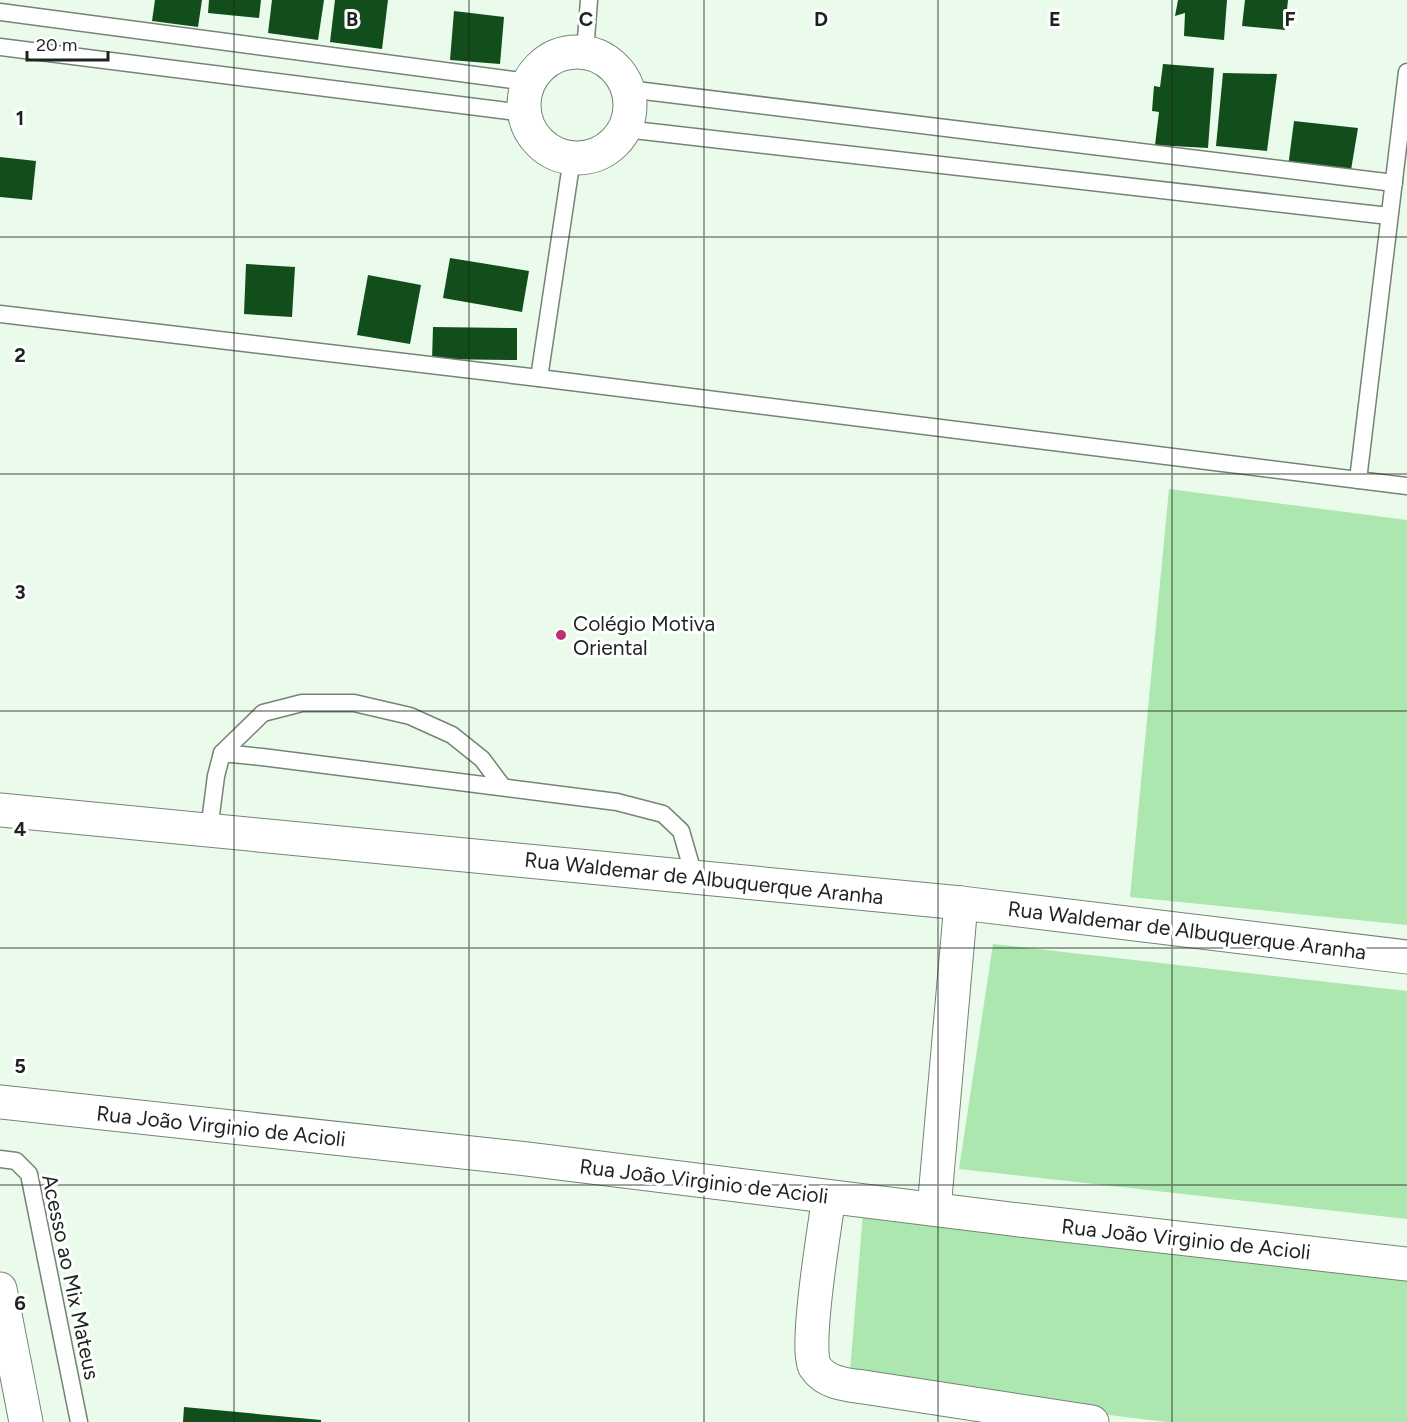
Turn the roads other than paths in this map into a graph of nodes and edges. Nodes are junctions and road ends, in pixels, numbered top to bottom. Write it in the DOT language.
graph roads {
  1 [pos="589,0"];
  2 [pos="0,12"];
  3 [pos="0,46"];
  4 [pos="585,52"];
  5 [pos="1407,72"];
  6 [pos="628,89"];
  7 [pos="526,98"];
  8 [pos="625,129"];
  9 [pos="572,158"];
  10 [pos="1394,183"];
  11 [pos="1389,216"];
  12 [pos="0,314"];
  13 [pos="539,378"];
  14 [pos="1358,480"];
  15 [pos="1407,486"];
  16 [pos="222,753"];
  17 [pos="503,788"];
  18 [pos="0,810"];
  19 [pos="209,830"];
  20 [pos="692,877"];
  21 [pos="961,903"];
  22 [pos="1407,957"];
  23 [pos="0,1102"];
  24 [pos="0,1159"];
  25 [pos="829,1197"];
  26 [pos="934,1209"];
  27 [pos="1407,1264"];
  28 [pos="0,1289"];
  29 [pos="26,1422"];
  30 [pos="80,1422"];
  31 [pos="1092,1422"];
  1 -- 4 [label="lane"];
  2 -- 7 [label="lane"];
  3 -- 7 [label="lane"];
  4 -- 6 [label="street"];
  4 -- 7 [label="street"];
  5 -- 10 [label="lane"];
  6 -- 8 [label="street"];
  6 -- 10 [label="lane"];
  7 -- 9 [label="street"];
  8 -- 9 [label="street"];
  8 -- 11 [label="lane"];
  9 -- 13 [label="lane"];
  10 -- 11 [label="lane"];
  11 -- 14 [label="lane"];
  12 -- 13 [label="lane"];
  13 -- 14 [label="lane"];
  14 -- 15 [label="lane"];
  16 -- 17 [label="lane"];
  16 -- 17 [label="lane"];
  16 -- 19 [label="lane"];
  17 -- 20 [label="lane"];
  18 -- 19 [label="street, Rua Waldemar de Albuquerque Aranha"];
  19 -- 20 [label="street, Rua Waldemar de Albuquerque Aranha"];
  20 -- 21 [label="street, Rua Waldemar de Albuquerque Aranha"];
  21 -- 22 [label="street, Rua Waldemar de Albuquerque Aranha"];
  21 -- 26 [label="street"];
  23 -- 25 [label="street, Rua João Virginio de Acioli"];
  24 -- 30 [label="lane, Acesso ao Mix Mateus"];
  25 -- 26 [label="street, Rua João Virginio de Acioli"];
  25 -- 31 [label="street"];
  26 -- 27 [label="street, Rua João Virginio de Acioli"];
  28 -- 29 [label="street"];
}
